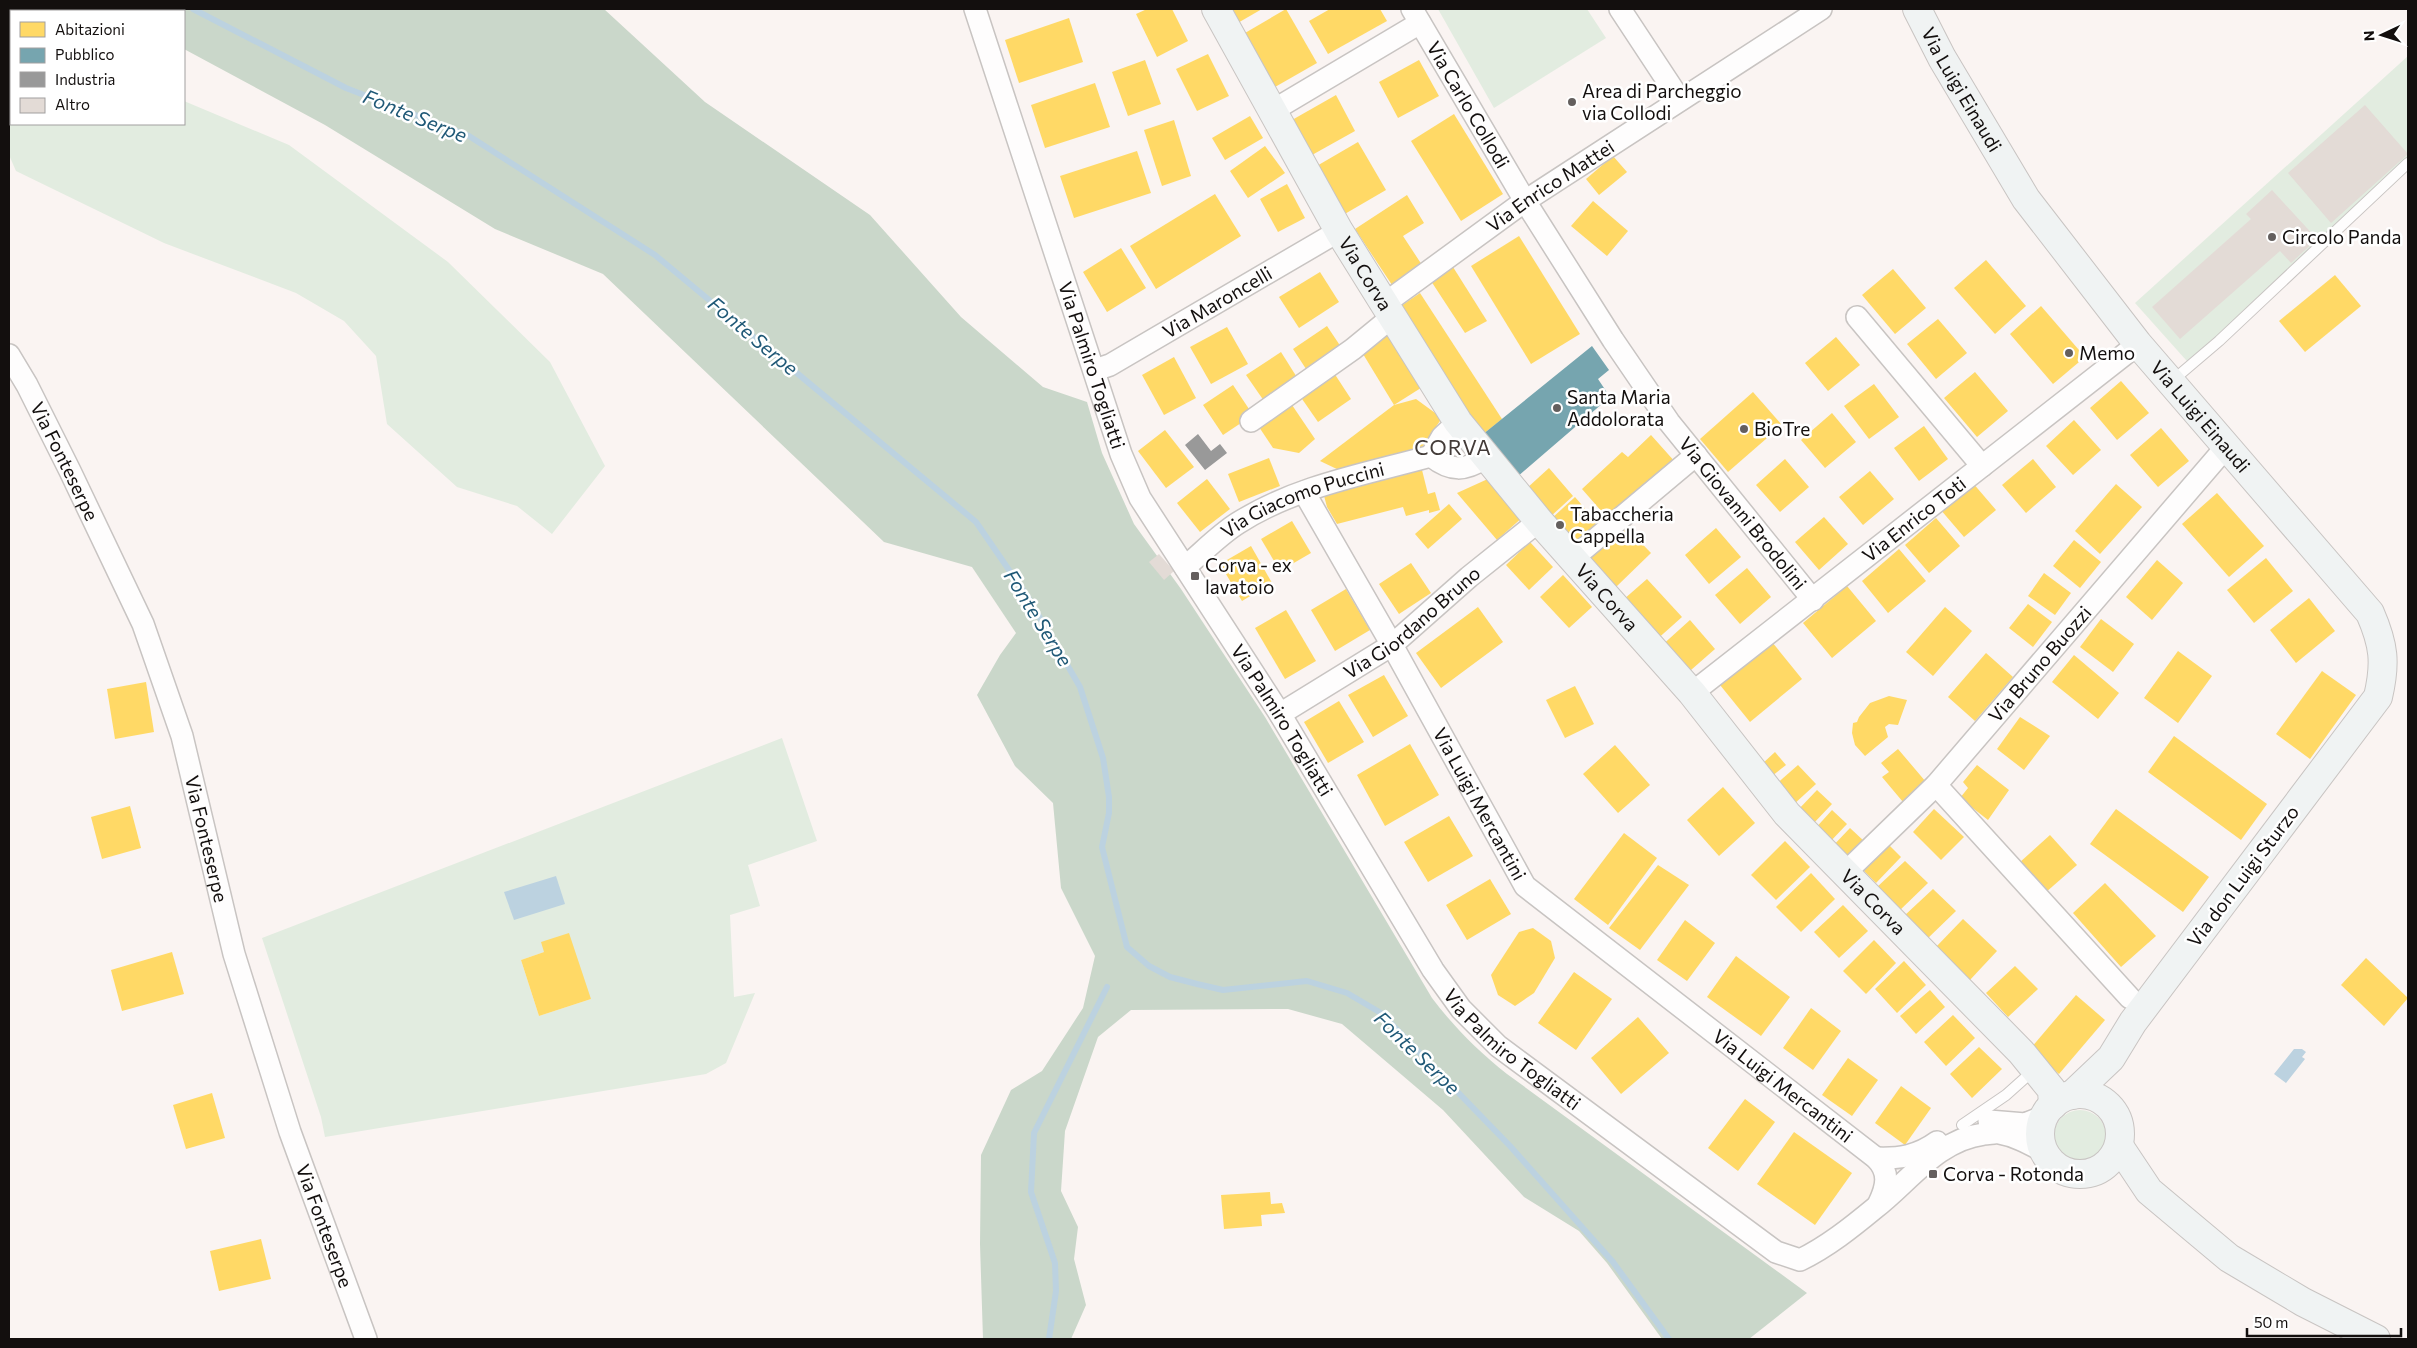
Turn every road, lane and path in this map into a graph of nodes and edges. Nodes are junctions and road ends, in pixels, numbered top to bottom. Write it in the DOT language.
graph roads {
  1 [pos="975,9"];
  2 [pos="1216,9"];
  3 [pos="1620,9"];
  4 [pos="1820,9"];
  5 [pos="1917,9"];
  6 [pos="1416,16"];
  7 [pos="1680,100"];
  8 [pos="1272,111"];
  9 [pos="2408,163"];
  10 [pos="1525,201"];
  11 [pos="1339,231"];
  12 [pos="1388,310"];
  13 [pos="1857,317"];
  14 [pos="2138,344"];
  15 [pos="9,355"];
  16 [pos="1095,370"];
  17 [pos="2171,382"];
  18 [pos="1251,421"];
  19 [pos="1458,422"];
  20 [pos="2226,447"];
  21 [pos="1696,455"];
  22 [pos="1431,456"];
  23 [pos="1485,458"];
  24 [pos="1982,466"];
  25 [pos="1304,492"];
  26 [pos="1539,522"];
  27 [pos="1572,559"];
  28 [pos="1185,567"];
  29 [pos="1813,600"];
  30 [pos="1392,644"];
  31 [pos="1692,694"];
  32 [pos="2378,697"];
  33 [pos="1280,714"];
  34 [pos="1936,785"];
  35 [pos="1845,873"];
  36 [pos="2130,998"];
  37 [pos="2111,1058"];
  38 [pos="2035,1069"];
  39 [pos="2105,1103"];
  40 [pos="2057,1105"];
  41 [pos="1962,1125"];
  42 [pos="2118,1146"];
  43 [pos="2045,1152"];
  44 [pos="1876,1158"];
  45 [pos="2099,1170"];
  46 [pos="2149,1191"];
  47 [pos="1877,1208"];
  48 [pos="366,1339"];
  49 [pos="2376,1339"];
  1 -- 16 [label="street, Via Palmiro Togliatti"];
  2 -- 8 [label="street, Via Corva"];
  3 -- 7 [label="street"];
  4 -- 7 [label="street, Via Enrico Mattei"];
  5 -- 14 [label="street, Via Luigi Einaudi"];
  6 -- 8 [label="street"];
  6 -- 10 [label="street, Via Carlo Collodi"];
  7 -- 10 [label="street, Via Enrico Mattei"];
  8 -- 11 [label="street, Via Corva"];
  9 -- 17 [label="lane"];
  10 -- 12 [label="street, Via Enrico Mattei"];
  10 -- 21 [label="street, Via Giovanni Brodolini"];
  11 -- 12 [label="street, Via Corva"];
  11 -- 16 [label="street, Via Maroncelli"];
  12 -- 18 [label="street, Via Enrico Mattei"];
  12 -- 19 [label="street, Via Corva"];
  13 -- 24 [label="street"];
  14 -- 17 [label="street, Via Luigi Einaudi"];
  14 -- 24 [label="street, Via Enrico Toti"];
  15 -- 48 [label="street, Via Fonteserpe"];
  16 -- 28 [label="street, Via Palmiro Togliatti"];
  17 -- 20 [label="street, Via Luigi Einaudi"];
  19 -- 22 [label="street"];
  19 -- 23 [label="street, Via Corva"];
  20 -- 32 [label="street, Via Luigi Einaudi"];
  20 -- 34 [label="street, Via Bruno Buozzi"];
  21 -- 27 [label="street"];
  21 -- 29 [label="street, Via Giovanni Brodolini"];
  22 -- 23 [label="street"];
  22 -- 25 [label="street, Via Giacomo Puccini"];
  23 -- 26 [label="street, Via Corva"];
  24 -- 29 [label="street, Via Enrico Toti"];
  25 -- 28 [label="street, Via Giacomo Puccini"];
  25 -- 30 [label="street, Via Luigi Mercantini"];
  26 -- 27 [label="street, Via Corva"];
  26 -- 30 [label="street, Via Giordano Bruno"];
  27 -- 31 [label="street, Via Corva"];
  28 -- 33 [label="street, Via Palmiro Togliatti"];
  29 -- 31 [label="street, Via Enrico Toti"];
  30 -- 33 [label="street, Via Giordano Bruno"];
  30 -- 44 [label="street, Via Luigi Mercantini"];
  31 -- 35 [label="street, Via Corva"];
  32 -- 37 [label="street, Via don Luigi Sturzo"];
  33 -- 47 [label="street, Via Palmiro Togliatti"];
  34 -- 35 [label="street, Via Bruno Buozzi"];
  34 -- 36 [label="street"];
  35 -- 38 [label="street, Via Corva"];
  37 -- 39 [label="street, Via don Luigi Sturzo"];
  37 -- 40 [label="street, Via don Luigi Sturzo"];
  38 -- 40 [label="street, Via Corva"];
  38 -- 41 [label="lane"];
  39 -- 40 [label="street"];
  39 -- 42 [label="street"];
  40 -- 41 [label="street"];
  40 -- 43 [label="street"];
  41 -- 44 [label="street"];
  42 -- 45 [label="street"];
  42 -- 46 [label="street"];
  43 -- 45 [label="street"];
  43 -- 47 [label="street"];
  44 -- 47 [label="street"];
  45 -- 46 [label="street"];
  46 -- 49 [label="street"];
}
